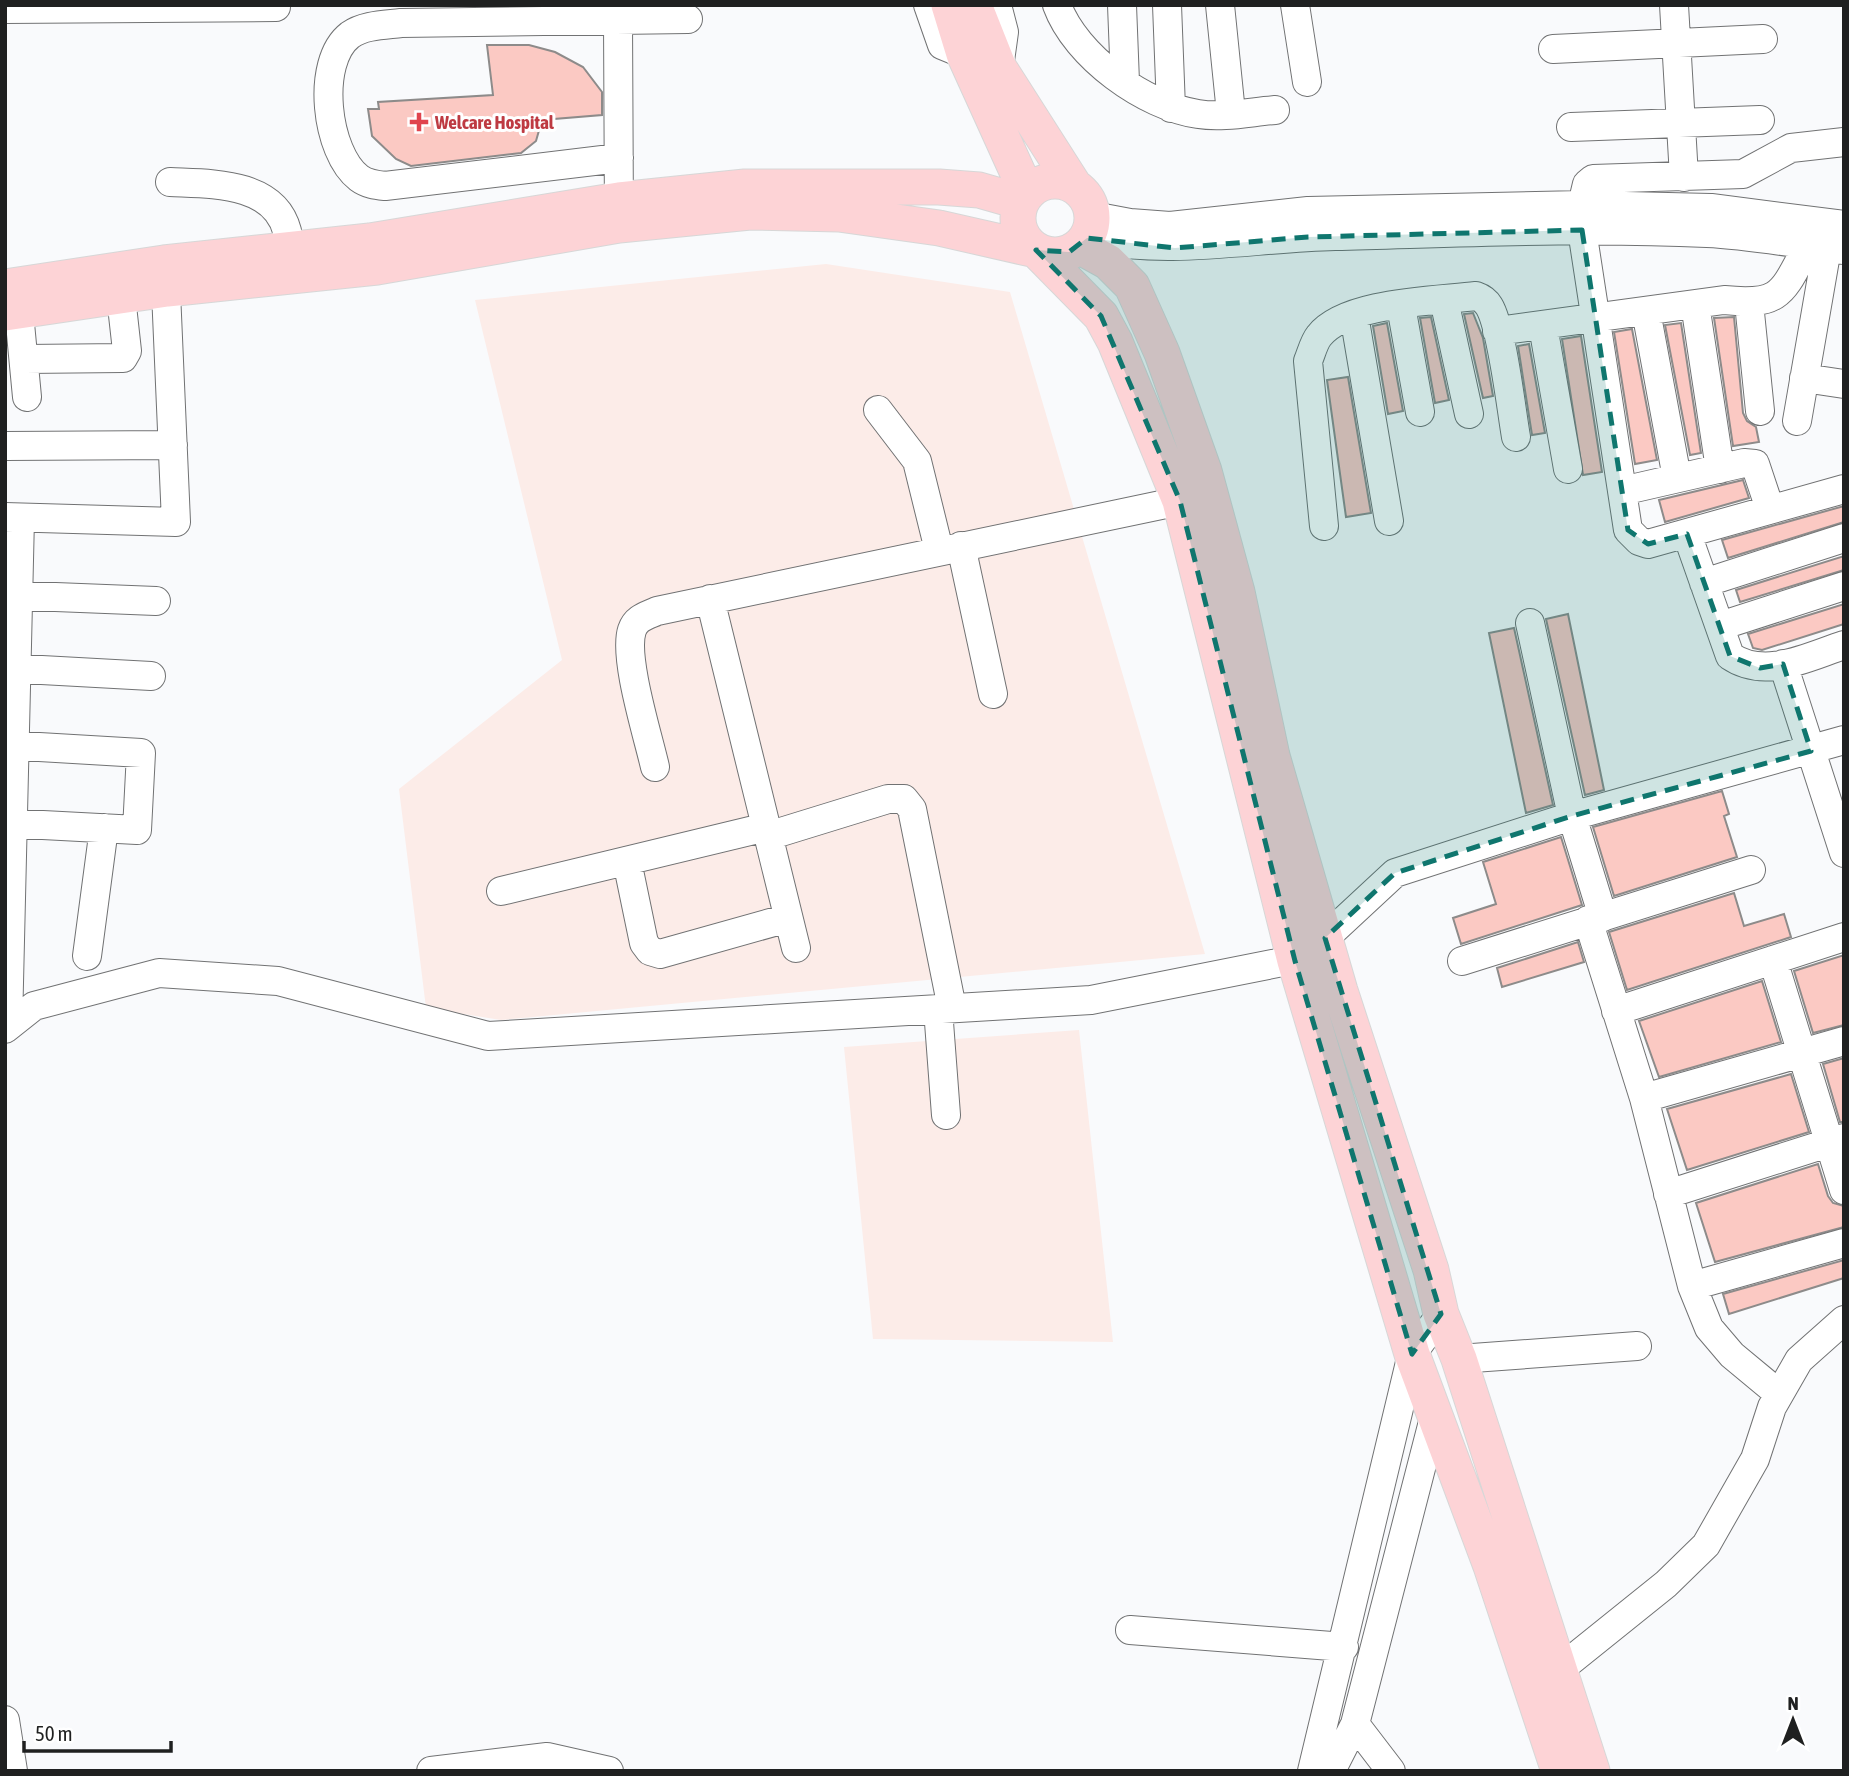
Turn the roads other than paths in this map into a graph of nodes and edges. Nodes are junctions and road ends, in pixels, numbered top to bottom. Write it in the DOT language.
graph roads {
  1 [pos="1057,5"];
  2 [pos="1122,5"];
  3 [pos="1167,5"];
  4 [pos="1220,5"];
  5 [pos="1295,5"];
  6 [pos="1674,5"];
  7 [pos="276,7"];
  8 [pos="962,8"];
  9 [pos="5,9"];
  10 [pos="688,19"];
  11 [pos="618,21"];
  12 [pos="1763,39"];
  13 [pos="1676,43"];
  14 [pos="1553,49"];
  15 [pos="1125,82"];
  16 [pos="1307,82"];
  17 [pos="1171,108"];
  18 [pos="1275,110"];
  19 [pos="1231,113"];
  20 [pos="1759,120"];
  21 [pos="1680,123"];
  22 [pos="1571,127"];
  23 [pos="1844,142"];
  24 [pos="618,158"];
  25 [pos="1684,177"];
  26 [pos="170,182"];
  27 [pos="1073,184"];
  28 [pos="1024,197"];
  29 [pos="619,213"];
  30 [pos="1582,218"];
  31 [pos="1844,225"];
  32 [pos="1086,233"];
  33 [pos="1826,248"];
  34 [pos="1035,250"];
  35 [pos="290,263"];
  36 [pos="166,276"];
  37 [pos="121,297"];
  38 [pos="12,300"];
  39 [pos="1444,300"];
  40 [pos="1749,303"];
  41 [pos="1695,304"];
  42 [pos="1401,306"];
  43 [pos="1646,312"];
  44 [pos="1354,315"];
  45 [pos="1596,319"];
  46 [pos="1543,326"];
  47 [pos="1497,331"];
  48 [pos="25,359"];
  49 [pos="1804,378"];
  50 [pos="1844,384"];
  51 [pos="27,397"];
  52 [pos="878,410"];
  53 [pos="1759,411"];
  54 [pos="1420,412"];
  55 [pos="1469,414"];
  56 [pos="1797,421"];
  57 [pos="1516,437"];
  58 [pos="173,445"];
  59 [pos="5,446"];
  60 [pos="1568,469"];
  61 [pos="1720,469"];
  62 [pos="1677,478"];
  63 [pos="1844,489"];
  64 [pos="1622,491"];
  65 [pos="1180,501"];
  66 [pos="1770,509"];
  67 [pos="13,517"];
  68 [pos="1389,521"];
  69 [pos="1324,526"];
  70 [pos="1686,534"];
  71 [pos="1844,538"];
  72 [pos="950,548"];
  73 [pos="1704,583"];
  74 [pos="1844,586"];
  75 [pos="12,596"];
  76 [pos="710,599"];
  77 [pos="156,601"];
  78 [pos="1530,623"];
  79 [pos="1720,626"];
  80 [pos="1844,645"];
  81 [pos="1783,664"];
  82 [pos="11,668"];
  83 [pos="151,676"];
  84 [pos="993,694"];
  85 [pos="1844,740"];
  86 [pos="10,745"];
  87 [pos="1811,751"];
  88 [pos="655,767"];
  89 [pos="1572,816"];
  90 [pos="9,823"];
  91 [pos="104,828"];
  92 [pos="767,832"];
  93 [pos="1841,838"];
  94 [pos="627,861"];
  95 [pos="1751,870"];
  96 [pos="501,891"];
  97 [pos="8,906"];
  98 [pos="788,918"];
  99 [pos="1595,918"];
  100 [pos="1844,937"];
  101 [pos="1327,945"];
  102 [pos="796,948"];
  103 [pos="87,956"];
  104 [pos="1773,960"];
  105 [pos="1295,961"];
  106 [pos="1462,961"];
  107 [pos="7,984"];
  108 [pos="945,1008"];
  109 [pos="1616,1011"];
  110 [pos="7,1027"];
  111 [pos="1844,1041"];
  112 [pos="1802,1052"];
  113 [pos="1644,1098"];
  114 [pos="946,1115"];
  115 [pos="1837,1141"];
  116 [pos="1844,1190"];
  117 [pos="1668,1194"];
  118 [pos="1844,1243"];
  119 [pos="1692,1286"];
  120 [pos="1441,1314"];
  121 [pos="1844,1320"];
  122 [pos="1637,1346"];
  123 [pos="1412,1354"];
  124 [pos="1459,1359"];
  125 [pos="1779,1394"];
  126 [pos="1435,1414"];
  127 [pos="1130,1630"];
  128 [pos="1344,1647"];
  129 [pos="1559,1670"];
  130 [pos="5,1720"];
  131 [pos="1355,1724"];
  132 [pos="13,1771"];
  133 [pos="431,1771"];
  134 [pos="609,1771"];
  135 [pos="1312,1771"];
  136 [pos="1331,1771"];
  137 [pos="1391,1771"];
  138 [pos="1559,1771"];
  139 [pos="1592,1771"];
  1 -- 15 [label="street"];
  2 -- 15 [label="street"];
  3 -- 17 [label="street"];
  4 -- 19 [label="street"];
  5 -- 16 [label="street"];
  6 -- 13 [label="street"];
  7 -- 9 [label="street"];
  8 -- 27 [label="main road"];
  8 -- 28 [label="main road"];
  10 -- 11 [label="street"];
  11 -- 24 [label="street"];
  11 -- 24 [label="street"];
  12 -- 13 [label="street"];
  13 -- 14 [label="street"];
  13 -- 21 [label="street"];
  15 -- 17 [label="street"];
  17 -- 19 [label="street"];
  18 -- 19 [label="street"];
  20 -- 21 [label="street"];
  21 -- 22 [label="street"];
  21 -- 25 [label="street"];
  23 -- 25 [label="street"];
  24 -- 29 [label="street"];
  25 -- 30 [label="street"];
  26 -- 35 [label="street"];
  27 -- 28 [label="main road"];
  27 -- 32 [label="main road"];
  28 -- 29 [label="main road"];
  28 -- 34 [label="main road"];
  29 -- 34 [label="main road"];
  29 -- 35 [label="main road"];
  30 -- 31 [label="street"];
  30 -- 32 [label="street"];
  30 -- 33 [label="street"];
  30 -- 45 [label="street"];
  32 -- 34 [label="main road"];
  32 -- 101 [label="main road"];
  33 -- 40 [label="street"];
  33 -- 49 [label="street"];
  34 -- 65 [label="main road"];
  35 -- 36 [label="main road"];
  36 -- 37 [label="main road"];
  36 -- 38 [label="main road"];
  36 -- 58 [label="street"];
  37 -- 38 [label="main road"];
  37 -- 48 [label="street"];
  38 -- 48 [label="street"];
  39 -- 42 [label="street"];
  39 -- 47 [label="street"];
  39 -- 55 [label="street"];
  40 -- 41 [label="street"];
  40 -- 53 [label="street"];
  41 -- 43 [label="street"];
  41 -- 61 [label="street"];
  42 -- 44 [label="street"];
  42 -- 54 [label="street"];
  43 -- 45 [label="street"];
  43 -- 62 [label="street"];
  44 -- 68 [label="street"];
  44 -- 69 [label="street"];
  45 -- 46 [label="street"];
  45 -- 64 [label="street"];
  46 -- 47 [label="street"];
  46 -- 60 [label="street"];
  47 -- 57 [label="street"];
  48 -- 51 [label="street"];
  49 -- 50 [label="street"];
  49 -- 56 [label="street"];
  52 -- 72 [label="street"];
  58 -- 59 [label="street"];
  58 -- 67 [label="street"];
  61 -- 62 [label="street"];
  61 -- 66 [label="street"];
  62 -- 64 [label="street"];
  63 -- 66 [label="street"];
  64 -- 70 [label="street"];
  65 -- 72 [label="street"];
  65 -- 105 [label="main road"];
  66 -- 70 [label="street"];
  67 -- 75 [label="street"];
  70 -- 73 [label="street"];
  71 -- 73 [label="street"];
  72 -- 76 [label="street"];
  72 -- 84 [label="street"];
  73 -- 79 [label="street"];
  74 -- 79 [label="street"];
  75 -- 77 [label="street"];
  75 -- 82 [label="street"];
  76 -- 88 [label="street"];
  76 -- 92 [label="street"];
  78 -- 89 [label="street"];
  79 -- 81 [label="street"];
  80 -- 81 [label="street"];
  81 -- 87 [label="street"];
  82 -- 83 [label="street"];
  82 -- 86 [label="street"];
  85 -- 87 [label="street"];
  86 -- 90 [label="street"];
  86 -- 91 [label="street"];
  87 -- 89 [label="street"];
  87 -- 93 [label="street"];
  89 -- 99 [label="street"];
  89 -- 101 [label="street"];
  90 -- 91 [label="street"];
  90 -- 97 [label="street"];
  91 -- 103 [label="street"];
  92 -- 94 [label="street"];
  92 -- 98 [label="street"];
  92 -- 108 [label="street"];
  94 -- 96 [label="street"];
  94 -- 98 [label="street"];
  95 -- 99 [label="street"];
  97 -- 107 [label="street"];
  98 -- 102 [label="street"];
  99 -- 106 [label="street"];
  99 -- 109 [label="street"];
  100 -- 104 [label="street"];
  101 -- 105 [label="street"];
  101 -- 120 [label="main road"];
  104 -- 109 [label="street"];
  104 -- 112 [label="street"];
  105 -- 108 [label="street"];
  105 -- 123 [label="main road"];
  107 -- 110 [label="street"];
  108 -- 110 [label="street"];
  108 -- 114 [label="street"];
  109 -- 113 [label="street"];
  111 -- 112 [label="street"];
  112 -- 113 [label="street"];
  112 -- 115 [label="street"];
  113 -- 117 [label="street"];
  115 -- 116 [label="street"];
  115 -- 117 [label="street"];
  117 -- 119 [label="street"];
  118 -- 119 [label="street"];
  119 -- 125 [label="street"];
  120 -- 123 [label="street"];
  120 -- 124 [label="main road"];
  121 -- 125 [label="street"];
  122 -- 124 [label="street"];
  123 -- 126 [label="main road"];
  123 -- 128 [label="street"];
  124 -- 129 [label="main road"];
  125 -- 129 [label="street"];
  126 -- 131 [label="street"];
  126 -- 138 [label="main road"];
  127 -- 128 [label="street"];
  128 -- 135 [label="street"];
  129 -- 139 [label="main road"];
  130 -- 132 [label="street"];
  131 -- 136 [label="street"];
  131 -- 137 [label="street"];
  133 -- 134 [label="street"];
}
